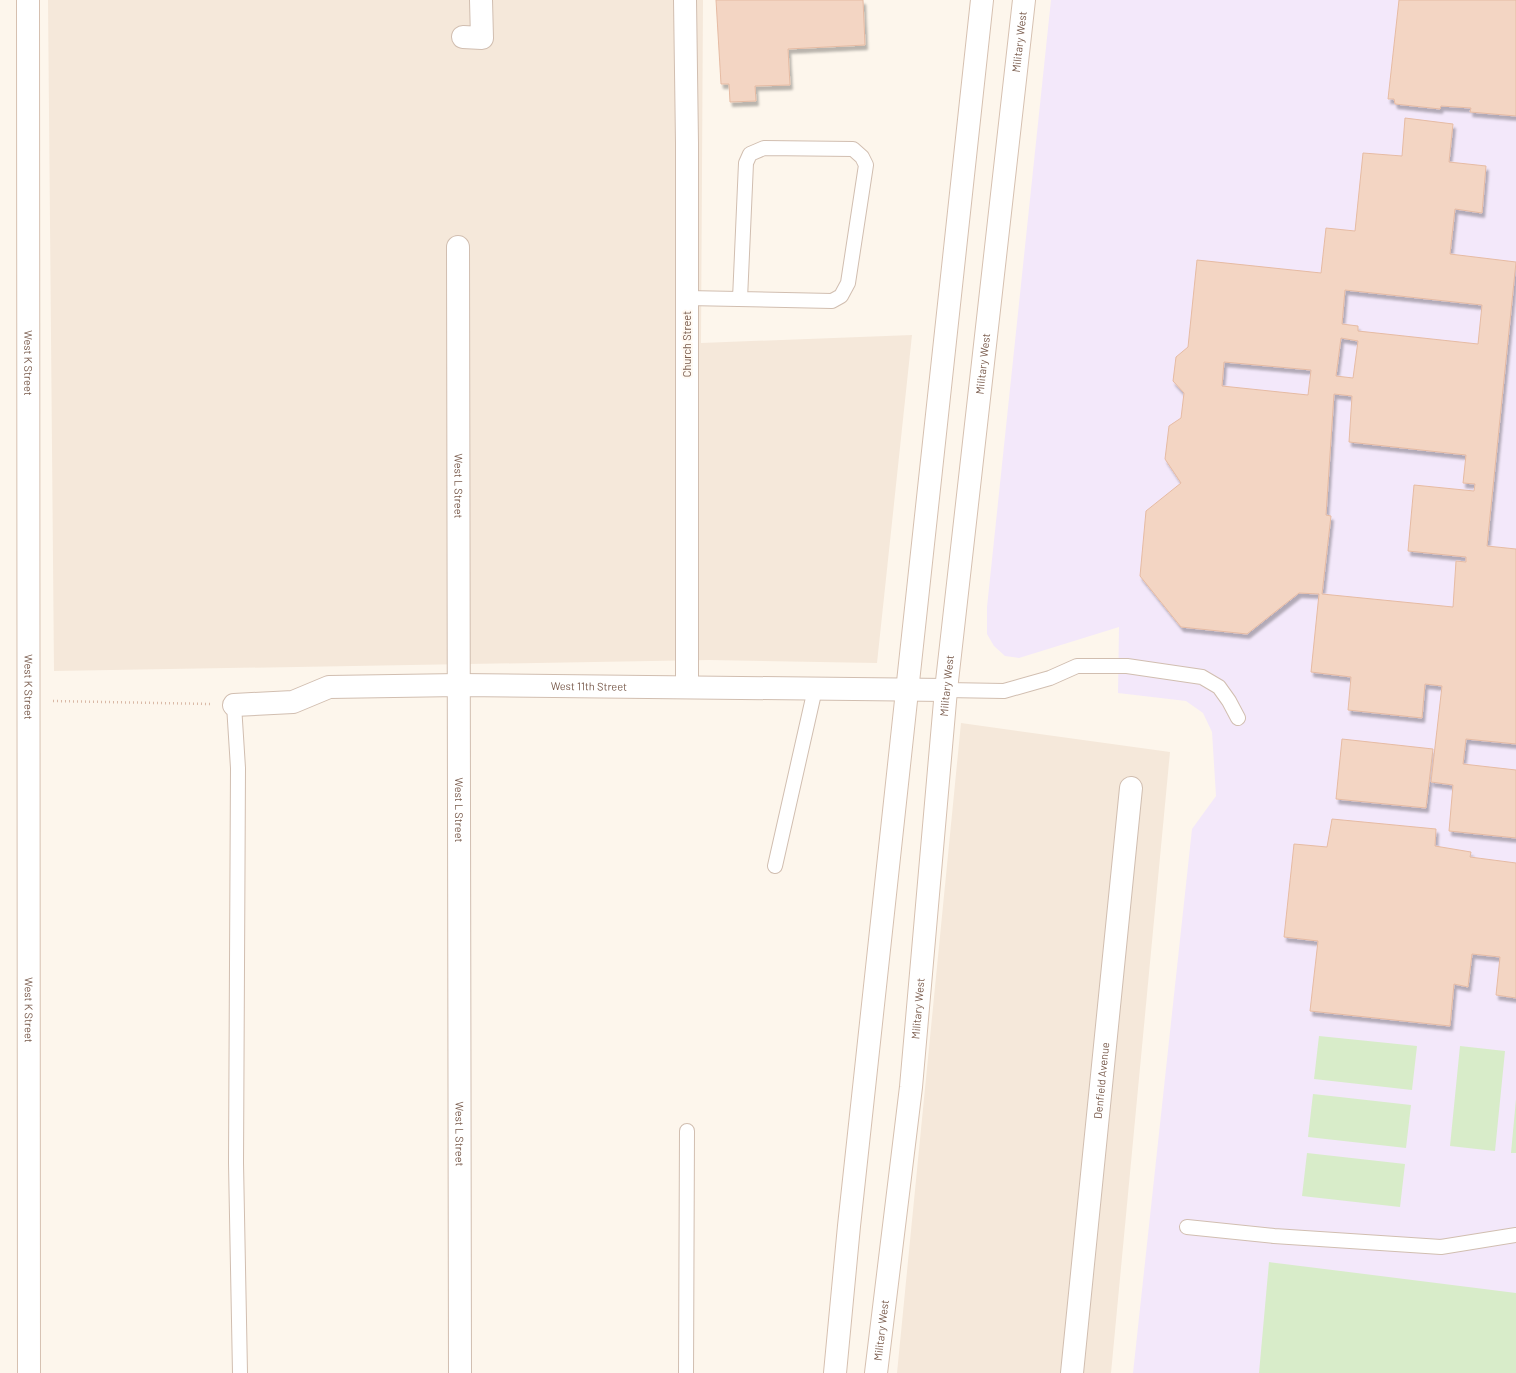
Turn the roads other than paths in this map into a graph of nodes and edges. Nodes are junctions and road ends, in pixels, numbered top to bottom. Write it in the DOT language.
graph roads {
  1 [pos="28,0"];
  2 [pos="481,0"];
  3 [pos="685,0"];
  4 [pos="982,0"];
  5 [pos="1024,0"];
  6 [pos="463,37"];
  7 [pos="458,247"];
  8 [pos="686,298"];
  9 [pos="740,299"];
  10 [pos="459,685"];
  11 [pos="687,687"];
  12 [pos="815,689"];
  13 [pos="907,690"];
  14 [pos="946,690"];
  15 [pos="234,704"];
  16 [pos="1238,718"];
  17 [pos="1131,788"];
  18 [pos="775,866"];
  19 [pos="687,1131"];
  20 [pos="1187,1227"];
  21 [pos="1516,1235"];
  22 [pos="28,1373"];
  23 [pos="240,1373"];
  24 [pos="460,1373"];
  25 [pos="686,1373"];
  26 [pos="835,1373"];
  27 [pos="876,1373"];
  28 [pos="1072,1373"];
  1 -- 22 [label="street, West K Street"];
  2 -- 6 [label="street"];
  3 -- 8 [label="street, Church Street"];
  4 -- 13 [label="street"];
  5 -- 14 [label="street, Military West"];
  7 -- 10 [label="street, West L Street"];
  8 -- 9 [label="lane"];
  8 -- 11 [label="street, Church Street"];
  9 -- 9 [label="lane"];
  10 -- 11 [label="street, West 11th Street"];
  10 -- 15 [label="street, West 11th Street"];
  10 -- 24 [label="street, West L Street"];
  11 -- 12 [label="street, West 11th Street"];
  12 -- 13 [label="street, West 11th Street"];
  12 -- 18 [label="lane"];
  13 -- 14 [label="street, West 11th Street"];
  13 -- 26 [label="street"];
  14 -- 16 [label="lane"];
  14 -- 27 [label="street, Military West"];
  15 -- 23 [label="lane"];
  17 -- 28 [label="street, Denfield Avenue"];
  19 -- 25 [label="lane"];
  20 -- 21 [label="lane"];
}
